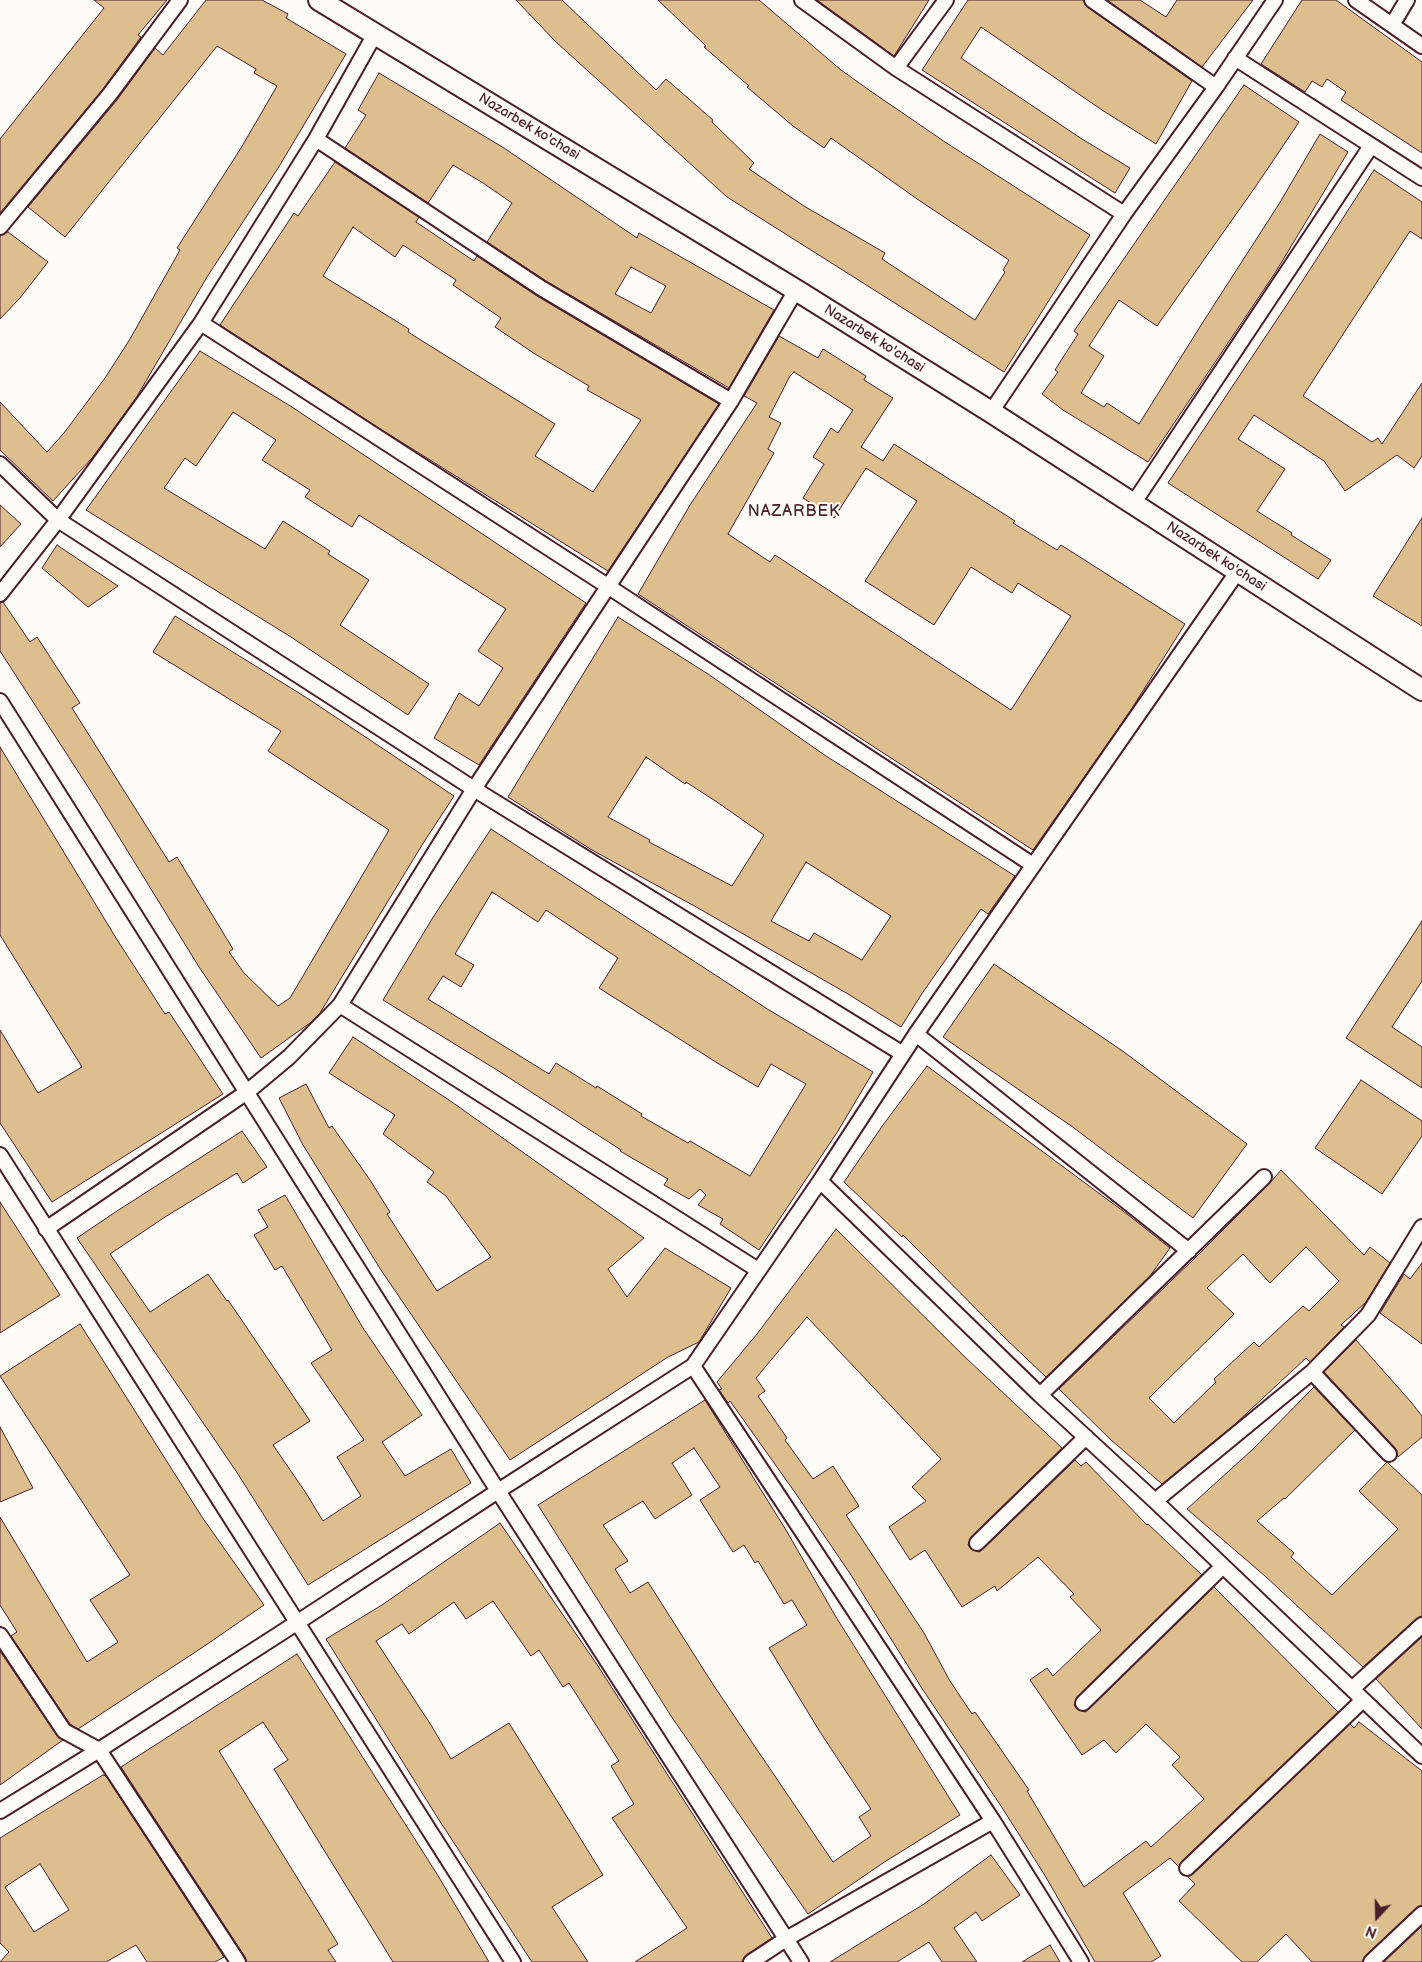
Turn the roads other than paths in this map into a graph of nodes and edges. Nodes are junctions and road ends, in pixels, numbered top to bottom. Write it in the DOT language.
graph roads {
  1 [pos="180,0"];
  2 [pos="319,0"];
  3 [pos="802,0"];
  4 [pos="946,0"];
  5 [pos="1092,0"];
  6 [pos="1275,0"];
  7 [pos="1356,0"];
  8 [pos="1407,0"];
  9 [pos="340,5"];
  10 [pos="1392,25"];
  11 [pos="375,34"];
  12 [pos="1422,46"];
  13 [pos="1235,58"];
  14 [pos="896,68"];
  15 [pos="1216,87"];
  16 [pos="316,139"];
  17 [pos="1371,146"];
  18 [pos="1422,178"];
  19 [pos="1124,214"];
  20 [pos="0,226"];
  21 [pos="796,290"];
  22 [pos="201,322"];
  23 [pos="731,401"];
  24 [pos="991,412"];
  25 [pos="0,464"];
  26 [pos="1133,504"];
  27 [pos="58,520"];
  28 [pos="1238,571"];
  29 [pos="609,587"];
  30 [pos="0,594"];
  31 [pos="1422,690"];
  32 [pos="0,701"];
  33 [pos="474,790"];
  34 [pos="1034,865"];
  35 [pos="340,1005"];
  36 [pos="916,1034"];
  37 [pos="903,1054"];
  38 [pos="247,1092"];
  39 [pos="0,1155"];
  40 [pos="1264,1177"];
  41 [pos="820,1181"];
  42 [pos="1422,1228"];
  43 [pos="46,1229"];
  44 [pos="1189,1251"];
  45 [pos="758,1270"];
  46 [pos="693,1366"];
  47 [pos="1312,1372"];
  48 [pos="1040,1395"];
  49 [pos="1086,1438"];
  50 [pos="1389,1454"];
  51 [pos="498,1491"];
  52 [pos="1155,1502"];
  53 [pos="977,1543"];
  54 [pos="1223,1566"];
  55 [pos="298,1622"];
  56 [pos="1422,1624"];
  57 [pos="0,1635"];
  58 [pos="1352,1689"];
  59 [pos="1363,1700"];
  60 [pos="1083,1703"];
  61 [pos="99,1750"];
  62 [pos="1422,1756"];
  63 [pos="0,1811"];
  64 [pos="993,1821"];
  65 [pos="1187,1868"];
  66 [pos="1422,1914"];
  67 [pos="786,1939"];
  68 [pos="238,1962"];
  69 [pos="513,1962"];
  70 [pos="751,1962"];
  71 [pos="801,1962"];
  72 [pos="1081,1962"];
  73 [pos="1371,1962"];
  1 -- 20 [label="street"];
  2 -- 9 [label="main road, Nazarbek ko'chasi"];
  3 -- 14 [label="street"];
  4 -- 14 [label="street"];
  5 -- 15 [label="street"];
  6 -- 13 [label="street"];
  7 -- 10 [label="street"];
  8 -- 10 [label="street"];
  9 -- 11 [label="main road, Nazarbek ko'chasi"];
  10 -- 12 [label="street"];
  11 -- 16 [label="street"];
  11 -- 21 [label="main road, Nazarbek ko'chasi"];
  13 -- 15 [label="street"];
  13 -- 17 [label="street"];
  14 -- 19 [label="street"];
  15 -- 19 [label="street"];
  16 -- 22 [label="street"];
  16 -- 23 [label="street"];
  17 -- 18 [label="street"];
  17 -- 26 [label="street"];
  19 -- 24 [label="street"];
  21 -- 23 [label="street"];
  21 -- 24 [label="main road, Nazarbek ko'chasi"];
  22 -- 27 [label="street"];
  22 -- 29 [label="street"];
  23 -- 29 [label="street"];
  24 -- 26 [label="main road, Nazarbek ko'chasi"];
  25 -- 27 [label="street"];
  26 -- 28 [label="main road, Nazarbek ko'chasi"];
  27 -- 30 [label="street"];
  27 -- 33 [label="street"];
  28 -- 31 [label="main road, Nazarbek ko'chasi"];
  28 -- 34 [label="street"];
  29 -- 33 [label="street"];
  29 -- 34 [label="street"];
  32 -- 38 [label="street"];
  33 -- 35 [label="street"];
  33 -- 37 [label="street"];
  34 -- 36 [label="street"];
  35 -- 38 [label="street"];
  35 -- 45 [label="street"];
  36 -- 37 [label="street"];
  36 -- 44 [label="street"];
  37 -- 41 [label="street"];
  38 -- 43 [label="street"];
  38 -- 51 [label="street"];
  39 -- 43 [label="street"];
  40 -- 44 [label="street"];
  41 -- 45 [label="street"];
  41 -- 48 [label="street"];
  42 -- 47 [label="street"];
  43 -- 55 [label="street"];
  44 -- 48 [label="street"];
  45 -- 46 [label="street"];
  46 -- 51 [label="street"];
  46 -- 64 [label="street"];
  47 -- 50 [label="street"];
  47 -- 52 [label="street"];
  48 -- 49 [label="street"];
  49 -- 52 [label="street"];
  49 -- 53 [label="street"];
  51 -- 55 [label="street"];
  51 -- 67 [label="street"];
  52 -- 54 [label="street"];
  54 -- 58 [label="street"];
  54 -- 60 [label="street"];
  55 -- 61 [label="street"];
  55 -- 69 [label="street"];
  56 -- 58 [label="street"];
  57 -- 61 [label="street"];
  58 -- 59 [label="street"];
  59 -- 62 [label="street"];
  59 -- 65 [label="street"];
  61 -- 63 [label="street"];
  61 -- 68 [label="street"];
  64 -- 67 [label="street"];
  64 -- 72 [label="street"];
  66 -- 73 [label="street"];
  67 -- 70 [label="street"];
  67 -- 71 [label="street"];
}
